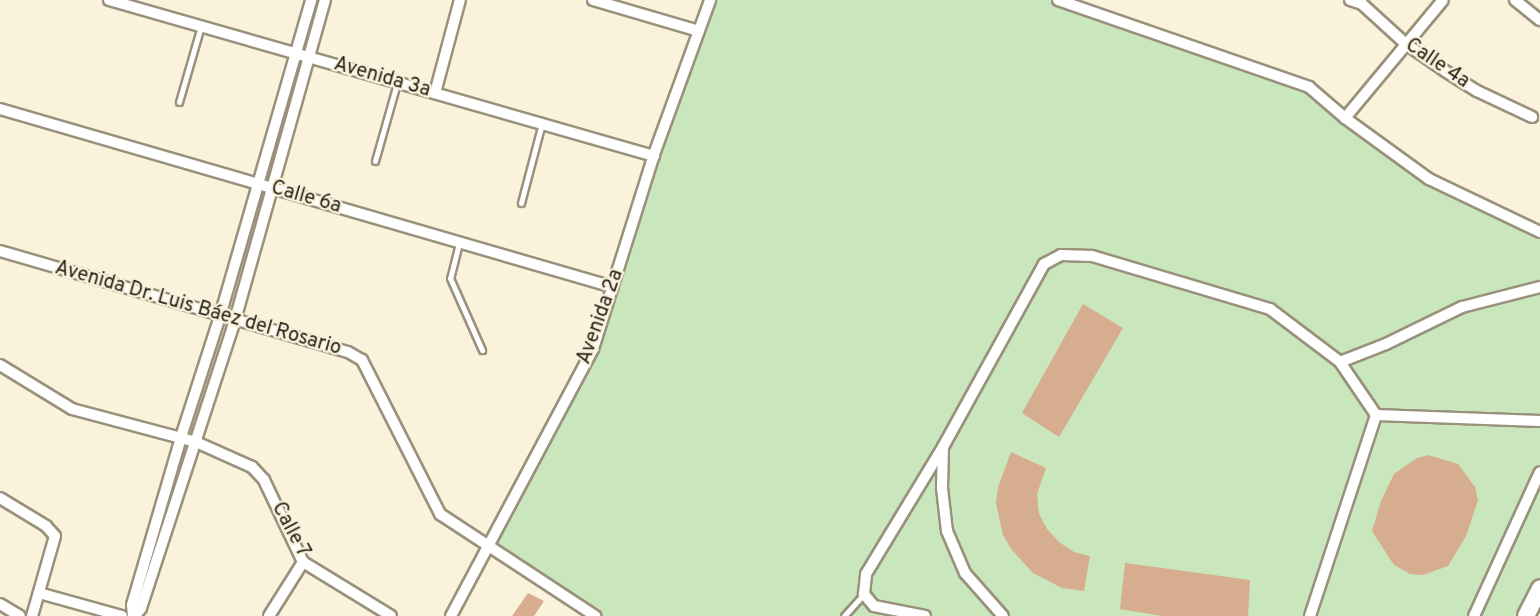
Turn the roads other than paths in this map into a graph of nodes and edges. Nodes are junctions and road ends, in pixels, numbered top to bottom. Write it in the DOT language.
graph roads {
  1 [pos="109,0"];
  2 [pos="311,0"];
  3 [pos="325,0"];
  4 [pos="460,0"];
  5 [pos="593,0"];
  6 [pos="710,0"];
  7 [pos="1058,0"];
  8 [pos="1350,0"];
  9 [pos="1443,0"];
  10 [pos="1515,0"];
  11 [pos="1083,4"];
  12 [pos="1540,20"];
  13 [pos="201,26"];
  14 [pos="699,31"];
  15 [pos="1406,44"];
  16 [pos="296,53"];
  17 [pos="309,57"];
  18 [pos="397,83"];
  19 [pos="435,93"];
  20 [pos="179,102"];
  21 [pos="0,109"];
  22 [pos="1532,117"];
  23 [pos="1345,118"];
  24 [pos="543,123"];
  25 [pos="654,156"];
  26 [pos="375,160"];
  27 [pos="258,184"];
  28 [pos="272,188"];
  29 [pos="521,203"];
  30 [pos="1540,232"];
  31 [pos="459,243"];
  32 [pos="0,251"];
  33 [pos="613,287"];
  34 [pos="1540,287"];
  35 [pos="220,316"];
  36 [pos="235,320"];
  37 [pos="482,350"];
  38 [pos="1340,362"];
  39 [pos="0,365"];
  40 [pos="1376,415"];
  41 [pos="1540,421"];
  42 [pos="181,437"];
  43 [pos="196,442"];
  44 [pos="943,447"];
  45 [pos="1540,472"];
  46 [pos="0,498"];
  47 [pos="488,547"];
  48 [pos="303,562"];
  49 [pos="1540,588"];
  50 [pos="39,592"];
  51 [pos="864,594"];
  52 [pos="0,604"];
  53 [pos="20,616"];
  54 [pos="32,616"];
  55 [pos="122,616"];
  56 [pos="134,616"];
  57 [pos="269,616"];
  58 [pos="391,616"];
  59 [pos="451,616"];
  60 [pos="595,616"];
  61 [pos="844,616"];
  62 [pos="925,616"];
  63 [pos="1003,616"];
  64 [pos="1310,616"];
  65 [pos="1474,616"];
  66 [pos="1526,616"];
  1 -- 13 [label="street, Avenida 3a"];
  2 -- 16 [label="street"];
  3 -- 17 [label="street"];
  4 -- 19 [label="street"];
  5 -- 14 [label="street"];
  6 -- 14 [label="street, Avenida 2a"];
  7 -- 11 [label="street"];
  8 -- 15 [label="street, Calle 4a"];
  9 -- 15 [label="street"];
  10 -- 12 [label="street"];
  11 -- 23 [label="street"];
  13 -- 16 [label="street, Avenida 3a"];
  13 -- 20 [label="lane"];
  14 -- 25 [label="street, Avenida 2a"];
  15 -- 22 [label="street, Calle 4a"];
  15 -- 23 [label="street"];
  16 -- 17 [label="street, Avenida 3a"];
  16 -- 27 [label="street"];
  17 -- 18 [label="street, Avenida 3a"];
  17 -- 28 [label="street"];
  18 -- 19 [label="street, Avenida 3a"];
  18 -- 26 [label="lane"];
  19 -- 24 [label="street, Avenida 3a"];
  21 -- 27 [label="street, Calle 6a"];
  23 -- 30 [label="street"];
  24 -- 25 [label="street, Avenida 3a"];
  24 -- 29 [label="lane"];
  25 -- 33 [label="street, Avenida 2a"];
  27 -- 28 [label="street, Calle 6a"];
  27 -- 35 [label="street"];
  28 -- 31 [label="street, Calle 6a"];
  28 -- 36 [label="street"];
  31 -- 33 [label="street, Calle 6a"];
  31 -- 37 [label="lane"];
  32 -- 35 [label="street, Avenida Dr. Luis Báez del Rosario"];
  33 -- 47 [label="street, Avenida 2a"];
  34 -- 38 [label="street"];
  35 -- 36 [label="street, Avenida Dr. Luis Báez del Rosario"];
  35 -- 42 [label="street"];
  36 -- 43 [label="street"];
  36 -- 47 [label="street, Avenida Dr. Luis Báez del Rosario"];
  38 -- 40 [label="street"];
  38 -- 44 [label="street"];
  39 -- 42 [label="street, Calle 7"];
  40 -- 41 [label="street"];
  40 -- 64 [label="street"];
  42 -- 43 [label="street, Calle 7"];
  42 -- 56 [label="street"];
  43 -- 48 [label="street, Calle 7"];
  43 -- 56 [label="street"];
  44 -- 51 [label="street"];
  44 -- 63 [label="street"];
  45 -- 65 [label="street"];
  46 -- 50 [label="street"];
  47 -- 59 [label="street, Avenida 2a"];
  47 -- 60 [label="street, Avenida Dr. Luis Báez del Rosario"];
  48 -- 57 [label="street"];
  48 -- 58 [label="street, Calle 7"];
  49 -- 66 [label="main road"];
  50 -- 54 [label="street"];
  50 -- 55 [label="street"];
  51 -- 61 [label="lane"];
  51 -- 62 [label="street"];
  52 -- 53 [label="street"];
}
